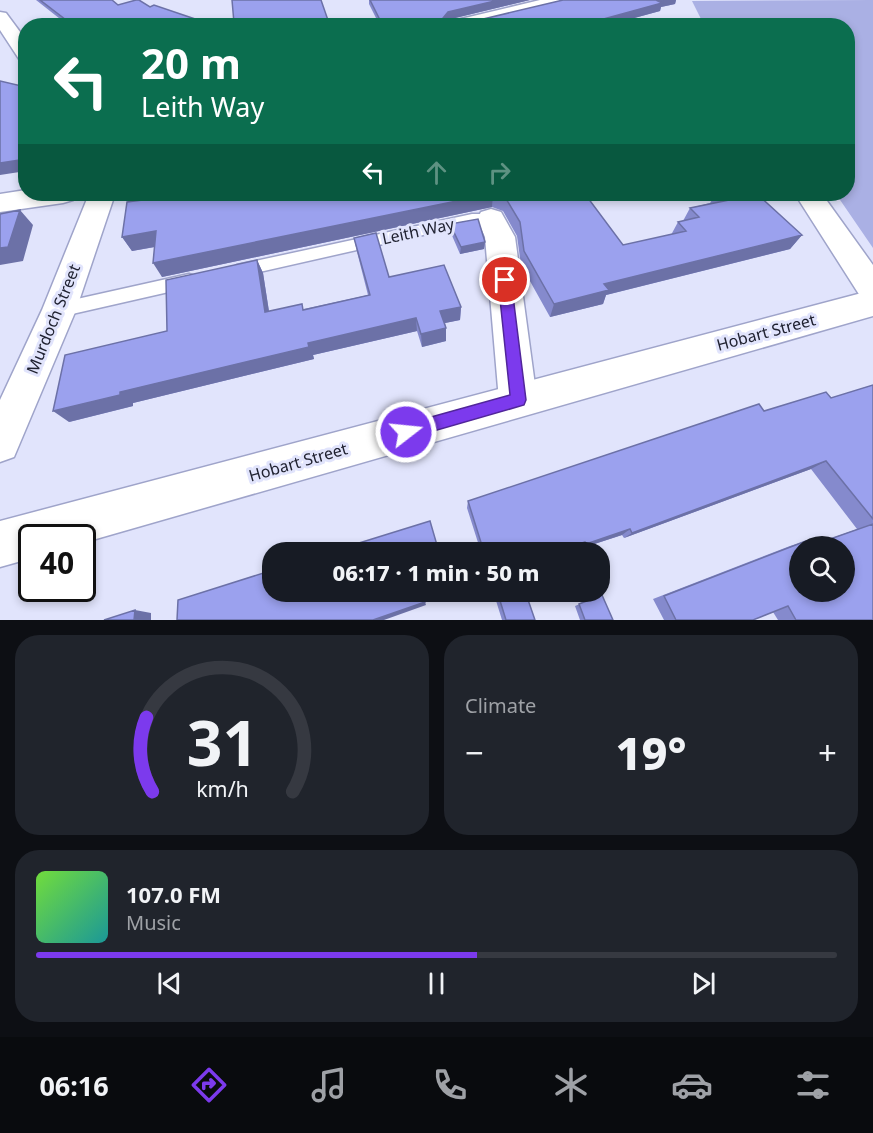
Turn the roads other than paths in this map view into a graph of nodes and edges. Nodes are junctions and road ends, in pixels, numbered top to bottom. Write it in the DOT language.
graph roads {
  1 [pos="561,0"];
  2 [pos="0,17"];
  3 [pos="487,18"];
  4 [pos="18,56"];
  5 [pos="18,200"];
  6 [pos="99,201"];
  7 [pos="813,201"];
  8 [pos="0,203"];
  9 [pos="491,219"];
  10 [pos="873,290"];
  11 [pos="873,303"];
  12 [pos="59,310"];
  13 [pos="518,400"];
  14 [pos="0,443"];
  15 [pos="0,544"];
  1 -- 3 [label="street"];
  2 -- 4 [label="street"];
  5 -- 8 [label="street"];
  6 -- 12 [label="street, Murdoch Street"];
  7 -- 10 [label="street"];
  9 -- 12 [label="lane, Leith Way"];
  9 -- 13 [label="street, Leith Way"];
  11 -- 13 [label="street, Hobart Street"];
  12 -- 14 [label="street, Murdoch Street"];
  13 -- 15 [label="street, Hobart Street"];
}
